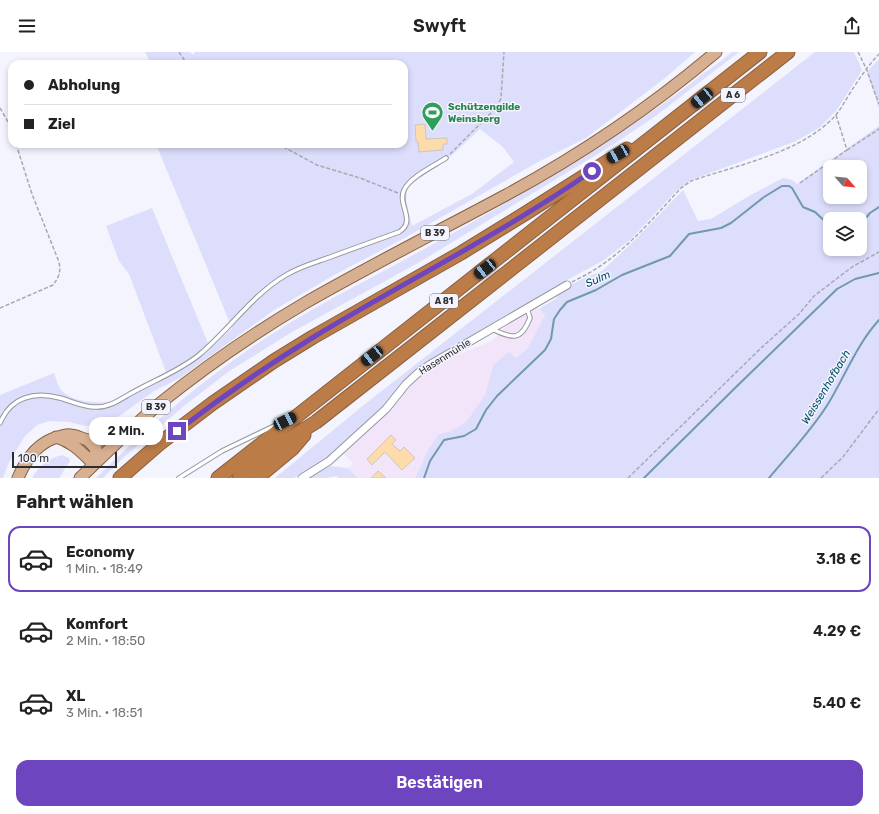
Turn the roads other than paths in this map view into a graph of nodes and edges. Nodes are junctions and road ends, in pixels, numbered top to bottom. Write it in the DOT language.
graph roads {
  1 [pos="716,52"];
  2 [pos="760,52"];
  3 [pos="788,52"];
  4 [pos="669,123"];
  5 [pos="446,158"];
  6 [pos="567,285"];
  7 [pos="527,308"];
  8 [pos="491,329"];
  9 [pos="298,414"];
  10 [pos="316,422"];
  11 [pos="0,423"];
  12 [pos="134,427"];
  13 [pos="56,438"];
  14 [pos="88,440"];
  15 [pos="94,464"];
  16 [pos="18,478"];
  17 [pos="80,478"];
  18 [pos="120,478"];
  19 [pos="179,478"];
  20 [pos="218,478"];
  21 [pos="239,478"];
  22 [pos="257,478"];
  23 [pos="302,478"];
  1 -- 12 [label="main road, B 39"];
  2 -- 4 [label="highway, A 6"];
  3 -- 10 [label="highway, A 6"];
  4 -- 9 [label="highway, A 81"];
  4 -- 18 [label="highway, A 6"];
  5 -- 11 [label="lane"];
  6 -- 7 [label="street, Hasenmühle"];
  7 -- 8 [label="street, Hasenmühle"];
  7 -- 8 [label="lane"];
  8 -- 23 [label="street, Hasenmühle"];
  9 -- 19 [label="lane"];
  9 -- 20 [label="highway, A 81"];
  10 -- 21 [label="highway"];
  10 -- 22 [label="highway, A 6"];
  12 -- 14 [label="main road"];
  12 -- 15 [label="main road, B 39"];
  13 -- 14 [label="main road"];
  13 -- 15 [label="main road"];
  13 -- 16 [label="main road"];
  14 -- 15 [label="main road"];
  15 -- 17 [label="main road, B 39"];
}
